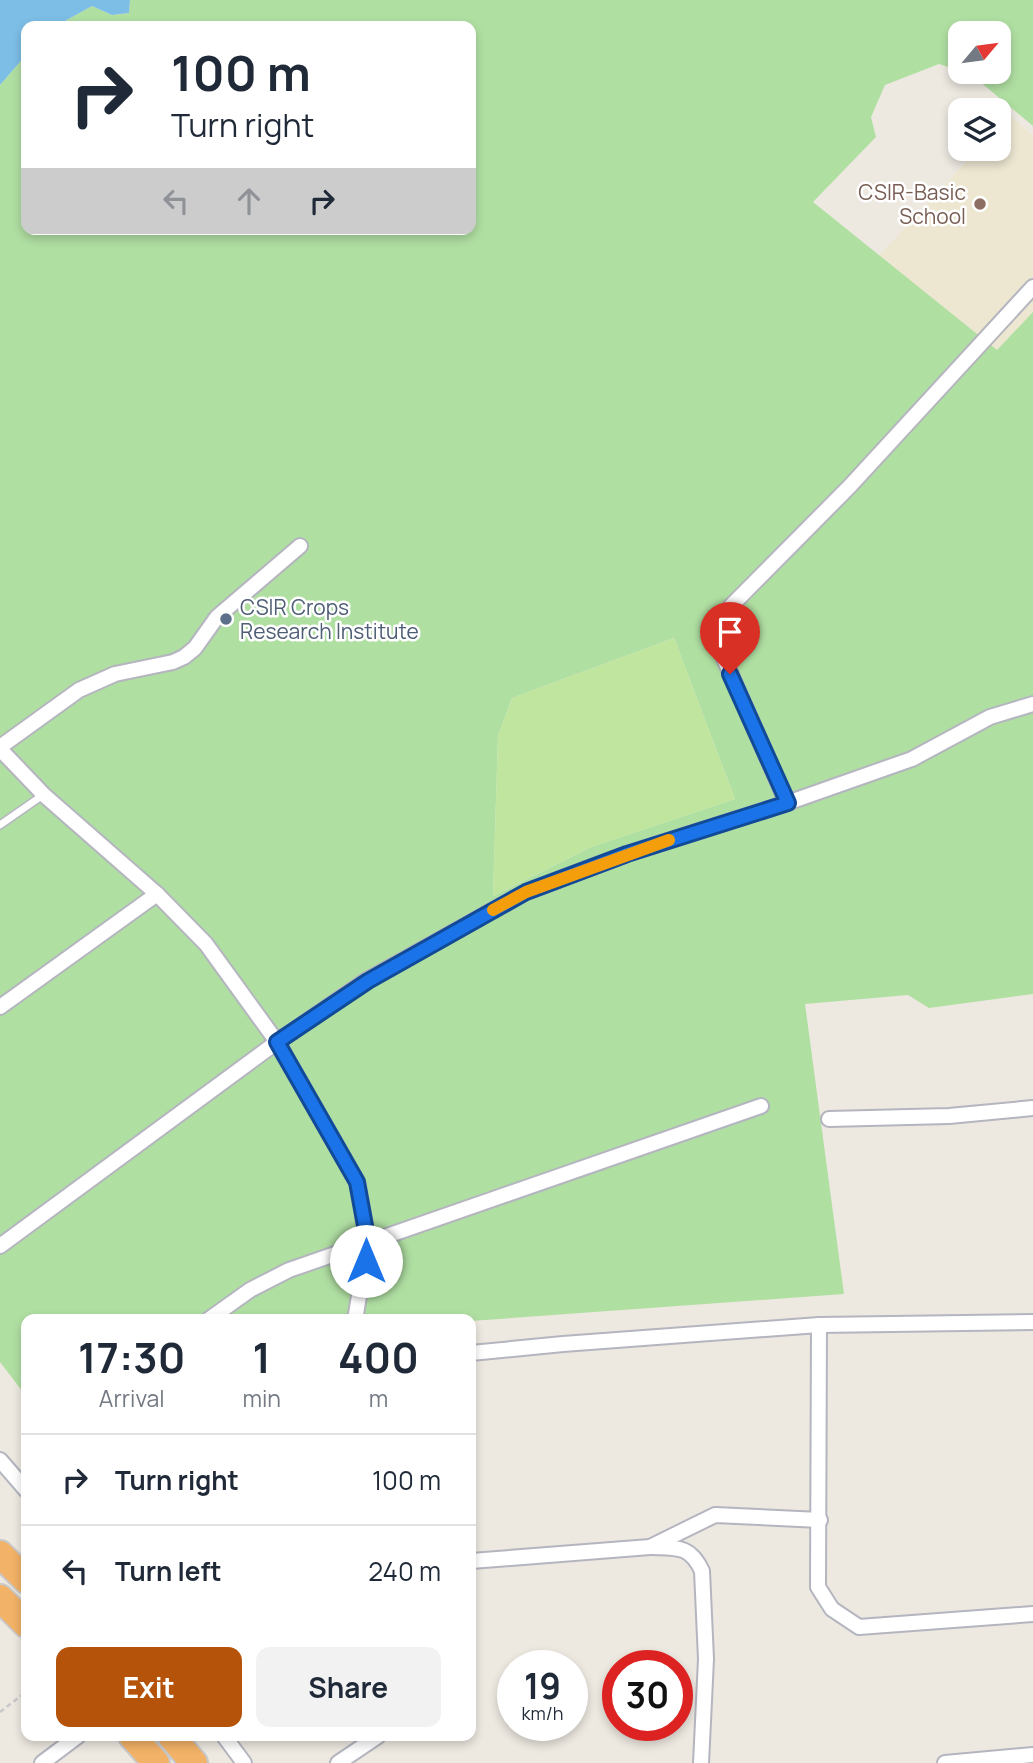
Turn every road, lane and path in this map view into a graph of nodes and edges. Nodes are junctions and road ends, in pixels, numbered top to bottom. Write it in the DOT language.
graph roads {
  1 [pos="1033,287"];
  2 [pos="300,546"];
  3 [pos="1033,704"];
  4 [pos="0,748"];
  5 [pos="44,795"];
  6 [pos="788,803"];
  7 [pos="0,825"];
  8 [pos="156,894"];
  9 [pos="0,1007"];
  10 [pos="277,1042"];
  11 [pos="761,1106"];
  12 [pos="1033,1108"];
  13 [pos="830,1119"];
  14 [pos="368,1242"];
  15 [pos="0,1246"];
  16 [pos="216,1314"];
  17 [pos="356,1314"];
  18 [pos="1033,1322"];
  19 [pos="820,1325"];
  20 [pos="476,1352"];
  21 [pos="0,1460"];
  22 [pos="21,1484"];
  23 [pos="820,1520"];
  24 [pos="650,1547"];
  25 [pos="0,1554"];
  26 [pos="476,1561"];
  27 [pos="21,1575"];
  28 [pos="0,1598"];
  29 [pos="1033,1614"];
  30 [pos="21,1619"];
  31 [pos="21,1696"];
  32 [pos="0,1712"];
  33 [pos="71,1741"];
  34 [pos="136,1741"];
  35 [pos="175,1741"];
  36 [pos="228,1741"];
  37 [pos="371,1741"];
  38 [pos="1033,1755"];
  39 [pos="42,1763"];
  40 [pos="156,1763"];
  41 [pos="194,1763"];
  42 [pos="244,1763"];
  43 [pos="338,1763"];
  44 [pos="701,1763"];
  45 [pos="945,1763"];
  1 -- 6 [label="street"];
  2 -- 4 [label="street"];
  3 -- 6 [label="street"];
  4 -- 5 [label="street"];
  5 -- 7 [label="lane"];
  5 -- 8 [label="street"];
  6 -- 10 [label="street"];
  8 -- 9 [label="street"];
  8 -- 10 [label="street"];
  10 -- 14 [label="street"];
  10 -- 15 [label="street"];
  11 -- 14 [label="street"];
  12 -- 13 [label="street"];
  14 -- 16 [label="street"];
  14 -- 17 [label="street"];
  18 -- 19 [label="street"];
  19 -- 20 [label="street"];
  19 -- 23 [label="street"];
  21 -- 22 [label="street"];
  23 -- 24 [label="street"];
  23 -- 29 [label="street"];
  24 -- 26 [label="street"];
  24 -- 44 [label="street"];
  25 -- 27 [label="highway"];
  28 -- 30 [label="highway"];
  31 -- 32 [label="path"];
  33 -- 39 [label="street"];
  34 -- 40 [label="highway"];
  35 -- 41 [label="highway"];
  36 -- 42 [label="street"];
  37 -- 43 [label="street"];
  38 -- 45 [label="street"];
}
